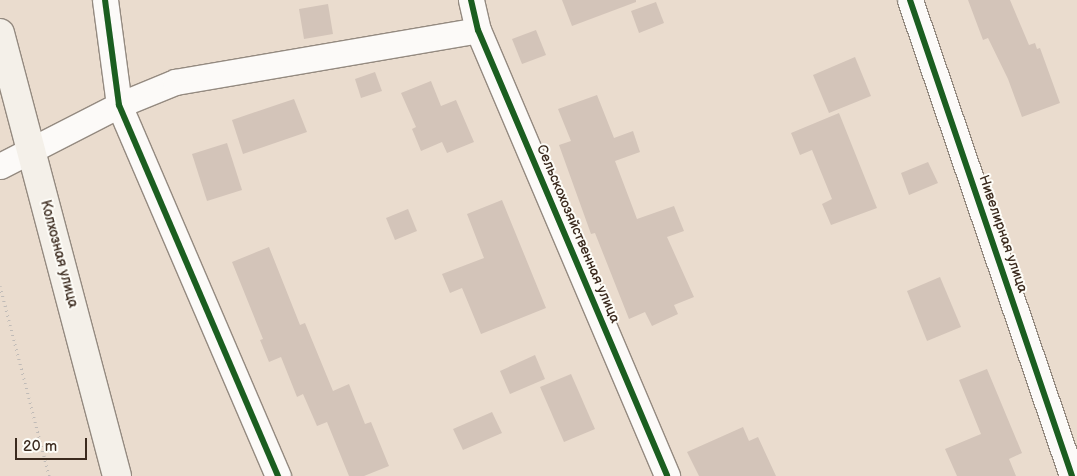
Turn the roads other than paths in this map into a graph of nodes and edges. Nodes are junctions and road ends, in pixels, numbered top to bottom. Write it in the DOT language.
graph roads {
  1 [pos="105,0"];
  2 [pos="471,0"];
  3 [pos="910,0"];
  4 [pos="478,30"];
  5 [pos="0,33"];
  6 [pos="119,105"];
  7 [pos="32,152"];
  8 [pos="0,166"];
  9 [pos="116,476"];
  10 [pos="278,476"];
  11 [pos="667,476"];
  12 [pos="1072,476"];
  1 -- 6 [label="street"];
  2 -- 4 [label="street, Сельскохозяйственная улица"];
  3 -- 12 [label="street, Нивелирная улица"];
  4 -- 6 [label="street"];
  4 -- 11 [label="street, Сельскохозяйственная улица"];
  5 -- 7 [label="main road, Колхозная улица"];
  6 -- 7 [label="street"];
  6 -- 10 [label="street"];
  7 -- 8 [label="street"];
  7 -- 9 [label="main road, Колхозная улица"];
}
